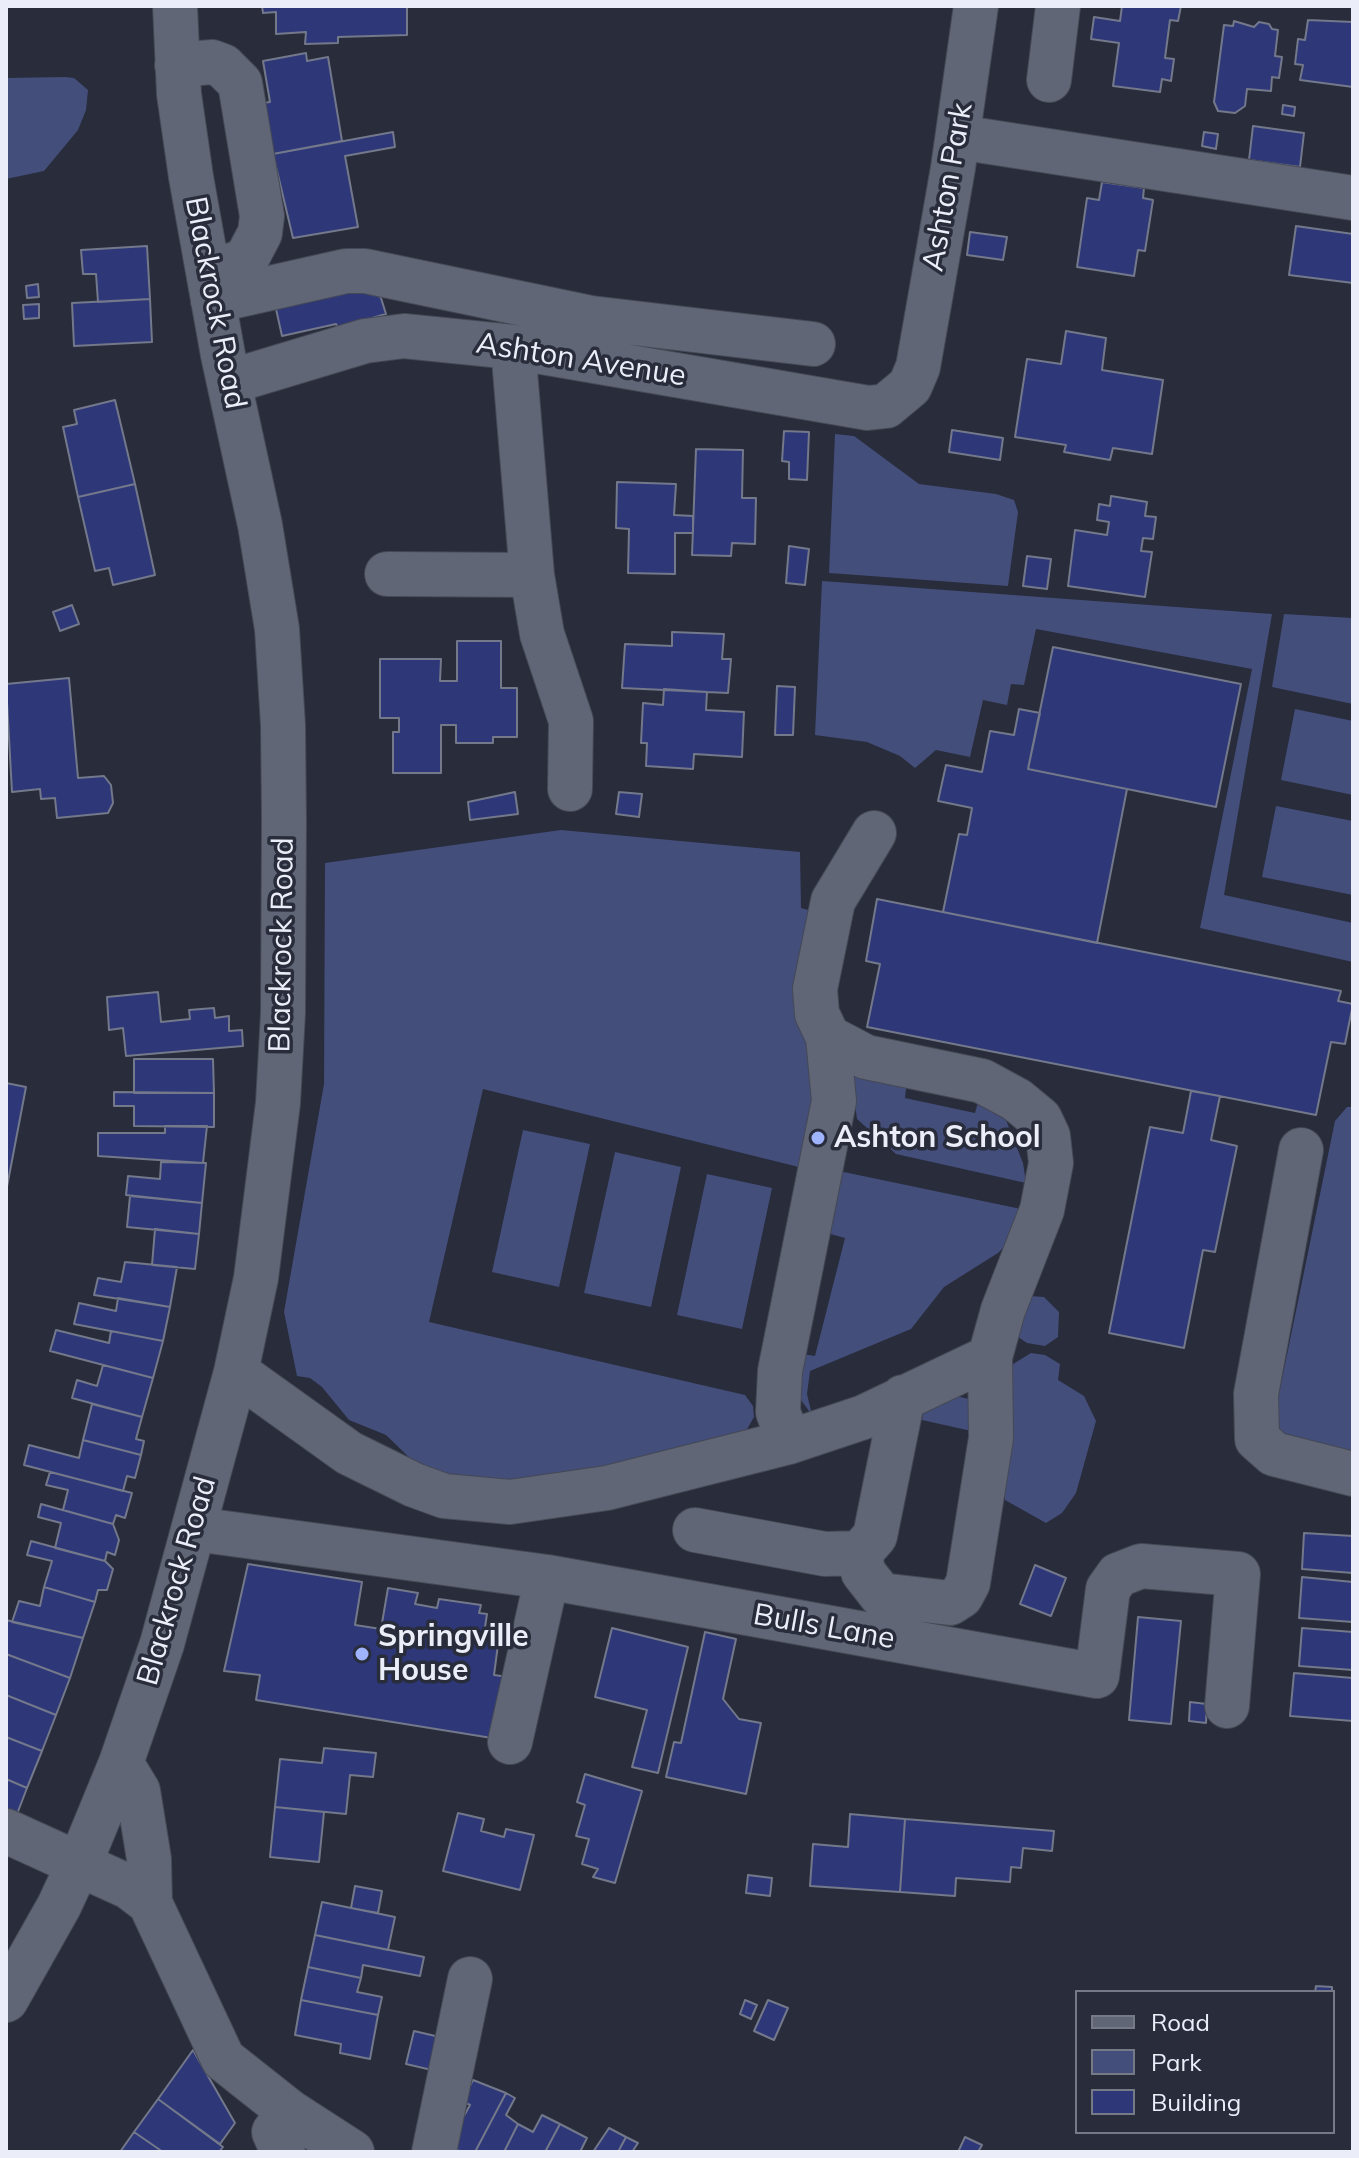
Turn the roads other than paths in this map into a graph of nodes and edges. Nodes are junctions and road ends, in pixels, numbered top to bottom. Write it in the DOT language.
graph roads {
  1 [pos="175,6"];
  2 [pos="976,6"];
  3 [pos="1058,6"];
  4 [pos="177,65"];
  5 [pos="1049,80"];
  6 [pos="958,137"];
  7 [pos="1353,198"];
  8 [pos="210,286"];
  9 [pos="813,344"];
  10 [pos="513,347"];
  11 [pos="918,367"];
  12 [pos="229,382"];
  13 [pos="387,574"];
  14 [pos="532,575"];
  15 [pos="570,789"];
  16 [pos="874,833"];
  17 [pos="828,1037"];
  18 [pos="1301,1150"];
  19 [pos="990,1357"];
  20 [pos="236,1372"];
  21 [pos="903,1397"];
  22 [pos="789,1442"];
  23 [pos="1353,1474"];
  24 [pos="195,1529"];
  25 [pos="695,1530"];
  26 [pos="860,1553"];
  27 [pos="547,1577"];
  28 [pos="1227,1706"];
  29 [pos="510,1742"];
  30 [pos="121,1763"];
  31 [pos="6,1831"];
  32 [pos="78,1865"];
  33 [pos="150,1903"];
  34 [pos="470,1979"];
  35 [pos="6,2000"];
  36 [pos="286,2132"];
  37 [pos="348,2151"];
  38 [pos="434,2152"];
  1 -- 4 [label="street, Blackrock Road"];
  2 -- 6 [label="street, Ashton Park"];
  3 -- 5 [label="street"];
  4 -- 8 [label="street, Blackrock Road"];
  4 -- 8 [label="street"];
  6 -- 7 [label="street"];
  6 -- 11 [label="street, Ashton Park"];
  8 -- 9 [label="street"];
  8 -- 12 [label="street, Blackrock Road"];
  10 -- 11 [label="street, Ashton Avenue"];
  10 -- 12 [label="street, Ashton Avenue"];
  10 -- 14 [label="street"];
  12 -- 20 [label="street, Blackrock Road"];
  13 -- 14 [label="street"];
  14 -- 15 [label="street"];
  16 -- 17 [label="street"];
  17 -- 19 [label="street"];
  17 -- 22 [label="street"];
  18 -- 23 [label="street"];
  19 -- 21 [label="street"];
  19 -- 26 [label="street"];
  20 -- 22 [label="street"];
  20 -- 24 [label="street, Blackrock Road"];
  21 -- 22 [label="street"];
  21 -- 26 [label="street"];
  24 -- 27 [label="street, Bulls Lane"];
  24 -- 30 [label="street, Blackrock Road"];
  25 -- 26 [label="street"];
  27 -- 28 [label="street, Bulls Lane"];
  27 -- 29 [label="street"];
  30 -- 32 [label="street, Blackrock Road"];
  30 -- 33 [label="street"];
  31 -- 32 [label="street"];
  32 -- 33 [label="street"];
  32 -- 35 [label="street, Blackrock Road"];
  33 -- 36 [label="street"];
  34 -- 38 [label="street"];
  36 -- 37 [label="street"];
}
